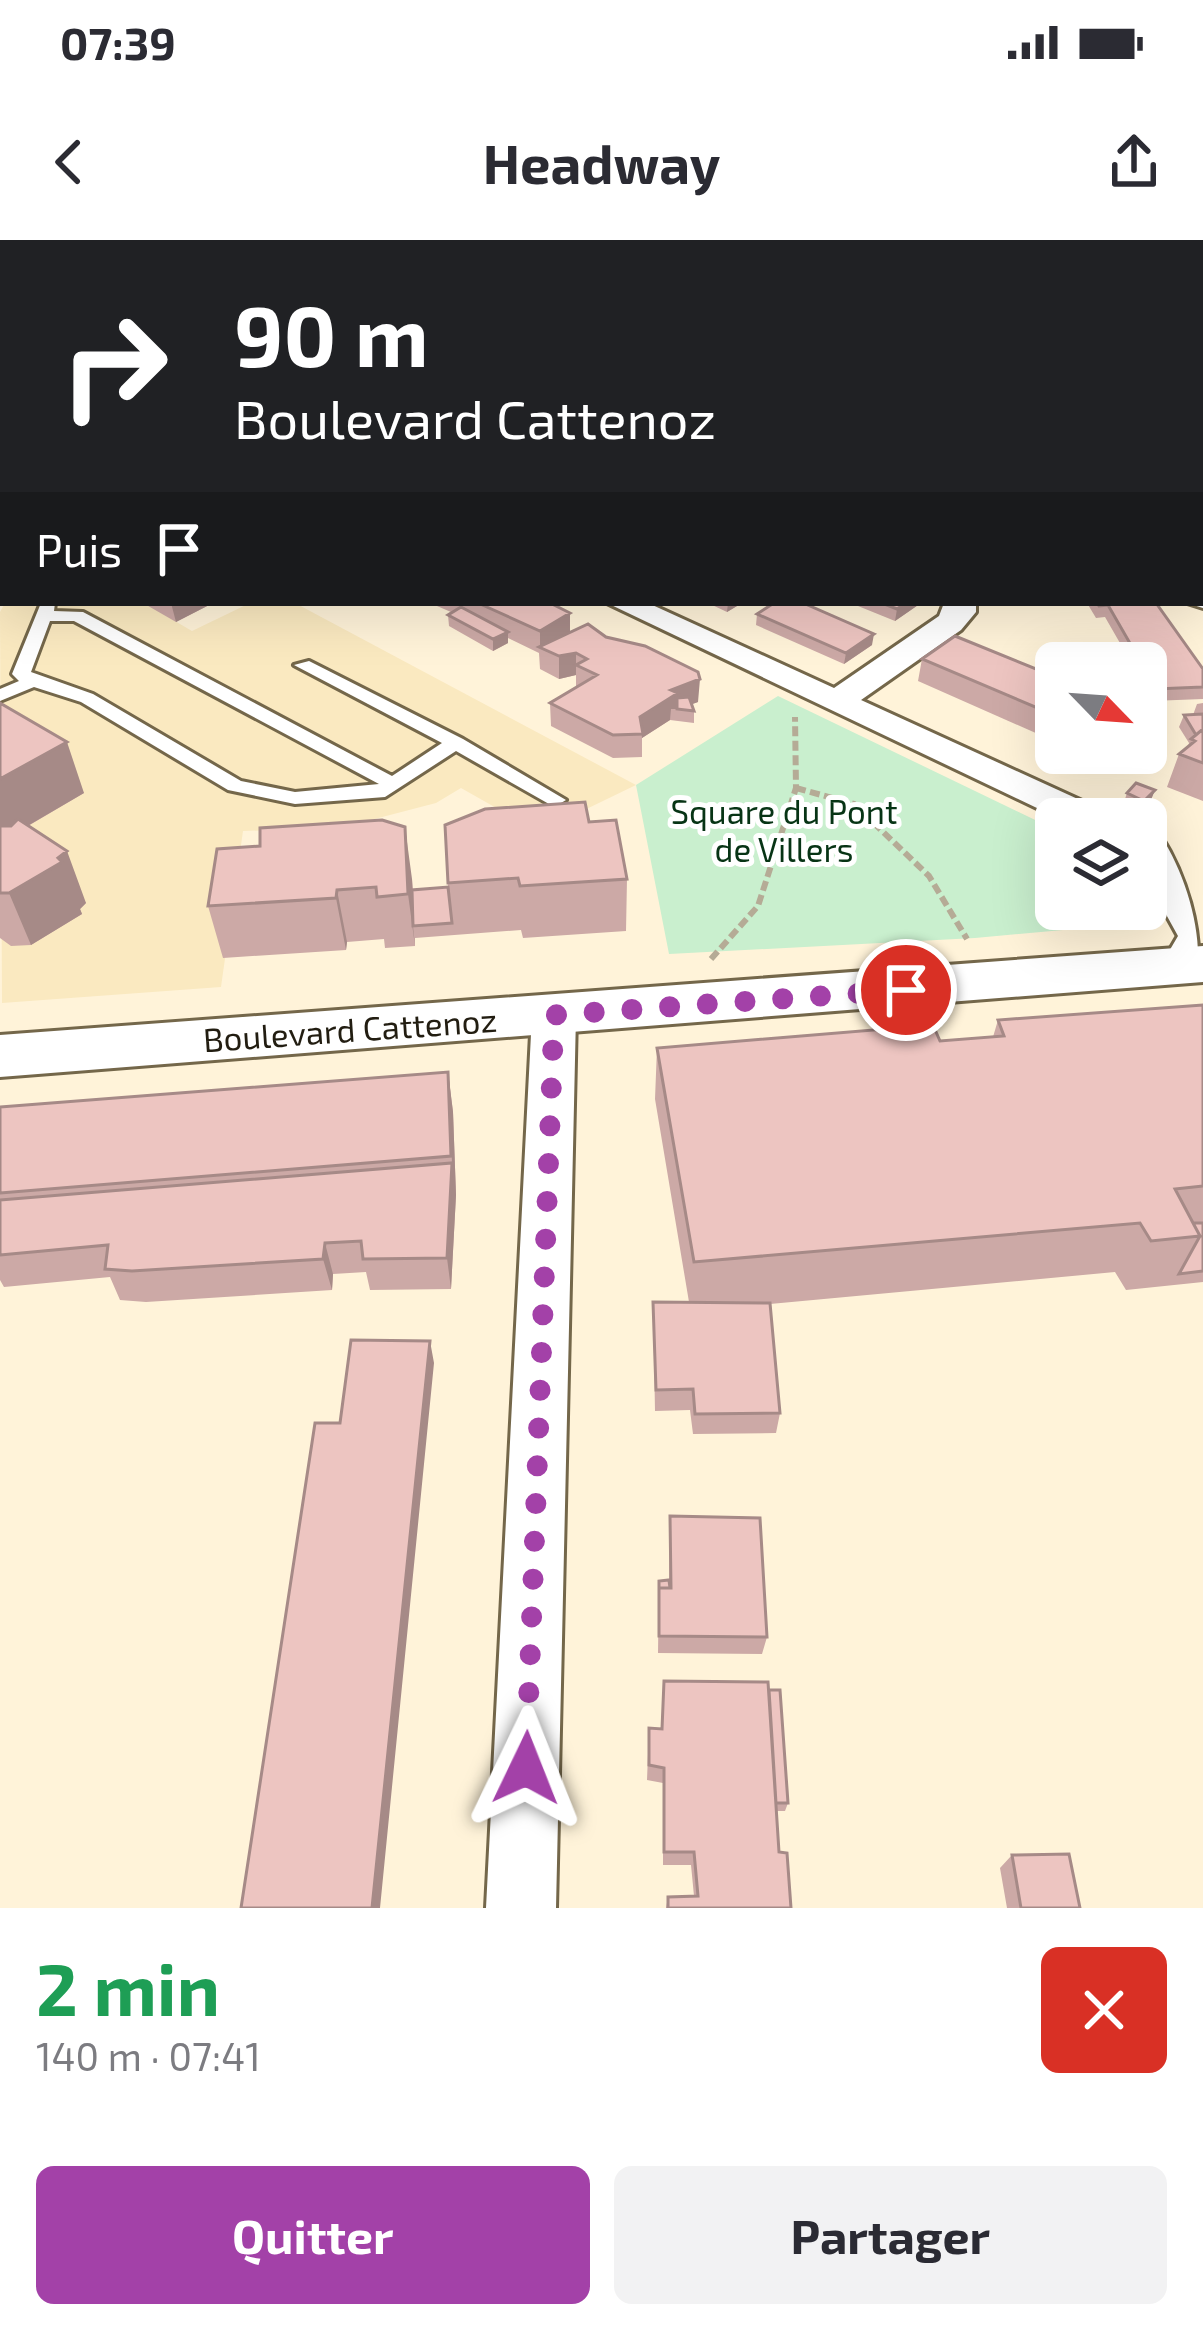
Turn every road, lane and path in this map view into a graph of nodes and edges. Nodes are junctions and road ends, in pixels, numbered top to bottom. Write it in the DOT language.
graph roads {
  1 [pos="630,606"];
  2 [pos="959,606"];
  3 [pos="45,610"];
  4 [pos="303,664"];
  5 [pos="33,681"];
  6 [pos="823,695"];
  7 [pos="0,696"];
  8 [pos="456,743"];
  9 [pos="393,784"];
  10 [pos="796,788"];
  11 [pos="1046,798"];
  12 [pos="556,800"];
  13 [pos="1167,853"];
  14 [pos="1203,870"];
  15 [pos="1167,880"];
  16 [pos="968,941"];
  17 [pos="1192,965"];
  18 [pos="705,1004"];
  19 [pos="554,1015"];
  20 [pos="0,1056"];
  21 [pos="521,1908"];
  1 -- 6 [label="street"];
  2 -- 6 [label="street"];
  3 -- 5 [label="lane"];
  3 -- 9 [label="lane"];
  4 -- 8 [label="lane"];
  5 -- 7 [label="lane"];
  5 -- 9 [label="lane"];
  6 -- 10 [label="path"];
  6 -- 11 [label="street"];
  8 -- 9 [label="lane"];
  8 -- 12 [label="lane"];
  10 -- 16 [label="path"];
  10 -- 18 [label="path"];
  13 -- 14 [label="street"];
  15 -- 17 [label="street"];
  17 -- 18 [label="street, Boulevard Cattenoz"];
  18 -- 19 [label="street, Boulevard Cattenoz"];
  19 -- 20 [label="street, Boulevard Cattenoz"];
  19 -- 21 [label="street"];
}
